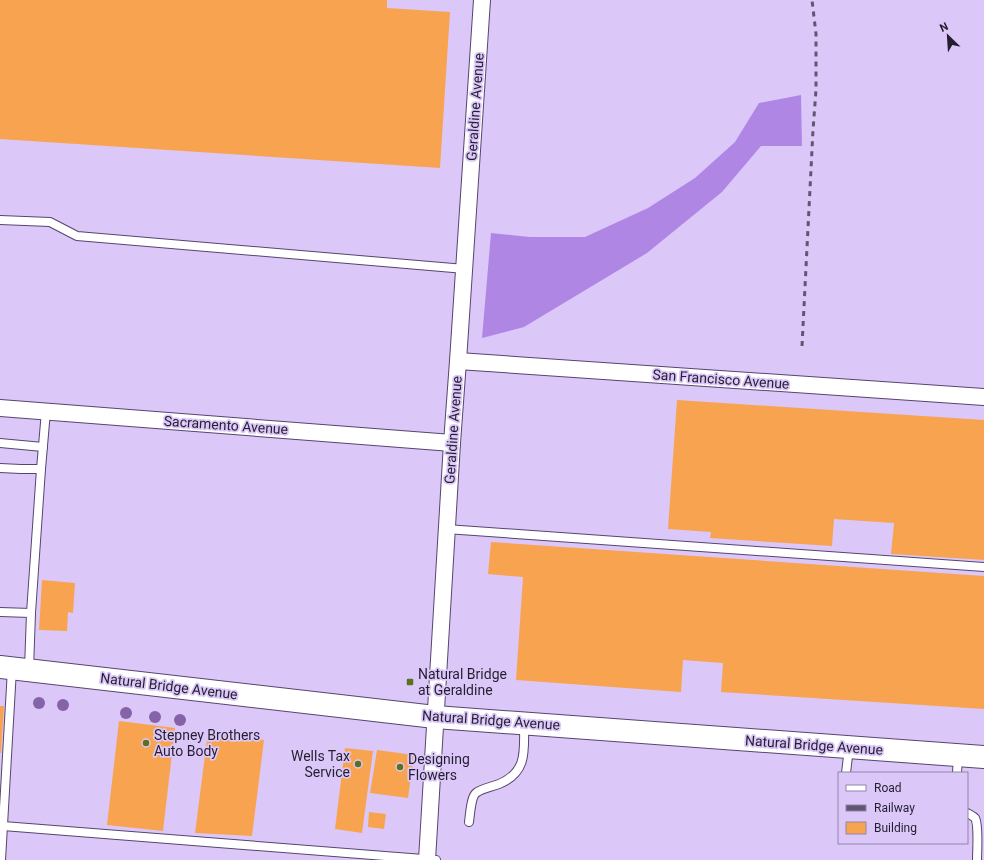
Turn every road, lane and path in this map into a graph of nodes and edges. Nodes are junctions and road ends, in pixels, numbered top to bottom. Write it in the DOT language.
graph roads {
  1 [pos="482,0"];
  2 [pos="0,220"];
  3 [pos="465,269"];
  4 [pos="458,362"];
  5 [pos="984,397"];
  6 [pos="0,408"];
  7 [pos="46,411"];
  8 [pos="0,443"];
  9 [pos="452,443"];
  10 [pos="43,447"];
  11 [pos="0,468"];
  12 [pos="41,469"];
  13 [pos="446,529"];
  14 [pos="984,567"];
  15 [pos="0,612"];
  16 [pos="31,613"];
  17 [pos="14,668"];
  18 [pos="435,717"];
  19 [pos="524,723"];
  20 [pos="849,747"];
  21 [pos="984,757"];
  22 [pos="958,764"];
  23 [pos="846,772"];
  24 [pos="968,813"];
  25 [pos="469,822"];
  26 [pos="3,826"];
  27 [pos="1,860"];
  28 [pos="430,860"];
  29 [pos="977,860"];
  1 -- 3 [label="street, Geraldine Avenue"];
  2 -- 3 [label="lane"];
  3 -- 4 [label="street, Geraldine Avenue"];
  4 -- 5 [label="street, San Francisco Avenue"];
  4 -- 9 [label="street, Geraldine Avenue"];
  6 -- 7 [label="street, Sacramento Avenue"];
  7 -- 9 [label="street, Sacramento Avenue"];
  7 -- 10 [label="lane"];
  8 -- 10 [label="lane"];
  9 -- 13 [label="street, Geraldine Avenue"];
  10 -- 12 [label="lane"];
  11 -- 12 [label="lane"];
  12 -- 16 [label="lane"];
  13 -- 14 [label="lane"];
  13 -- 18 [label="street, Geraldine Avenue"];
  15 -- 16 [label="lane"];
  16 -- 17 [label="lane"];
  17 -- 18 [label="main road, Natural Bridge Avenue"];
  17 -- 26 [label="lane"];
  18 -- 19 [label="main road, Natural Bridge Avenue"];
  18 -- 28 [label="street, Geraldine Avenue"];
  19 -- 20 [label="main road, Natural Bridge Avenue"];
  19 -- 25 [label="lane"];
  20 -- 22 [label="main road, Natural Bridge Avenue"];
  20 -- 23 [label="lane"];
  21 -- 22 [label="main road, Natural Bridge Avenue"];
  24 -- 29 [label="lane"];
  26 -- 27 [label="lane"];
  26 -- 28 [label="lane"];
}
